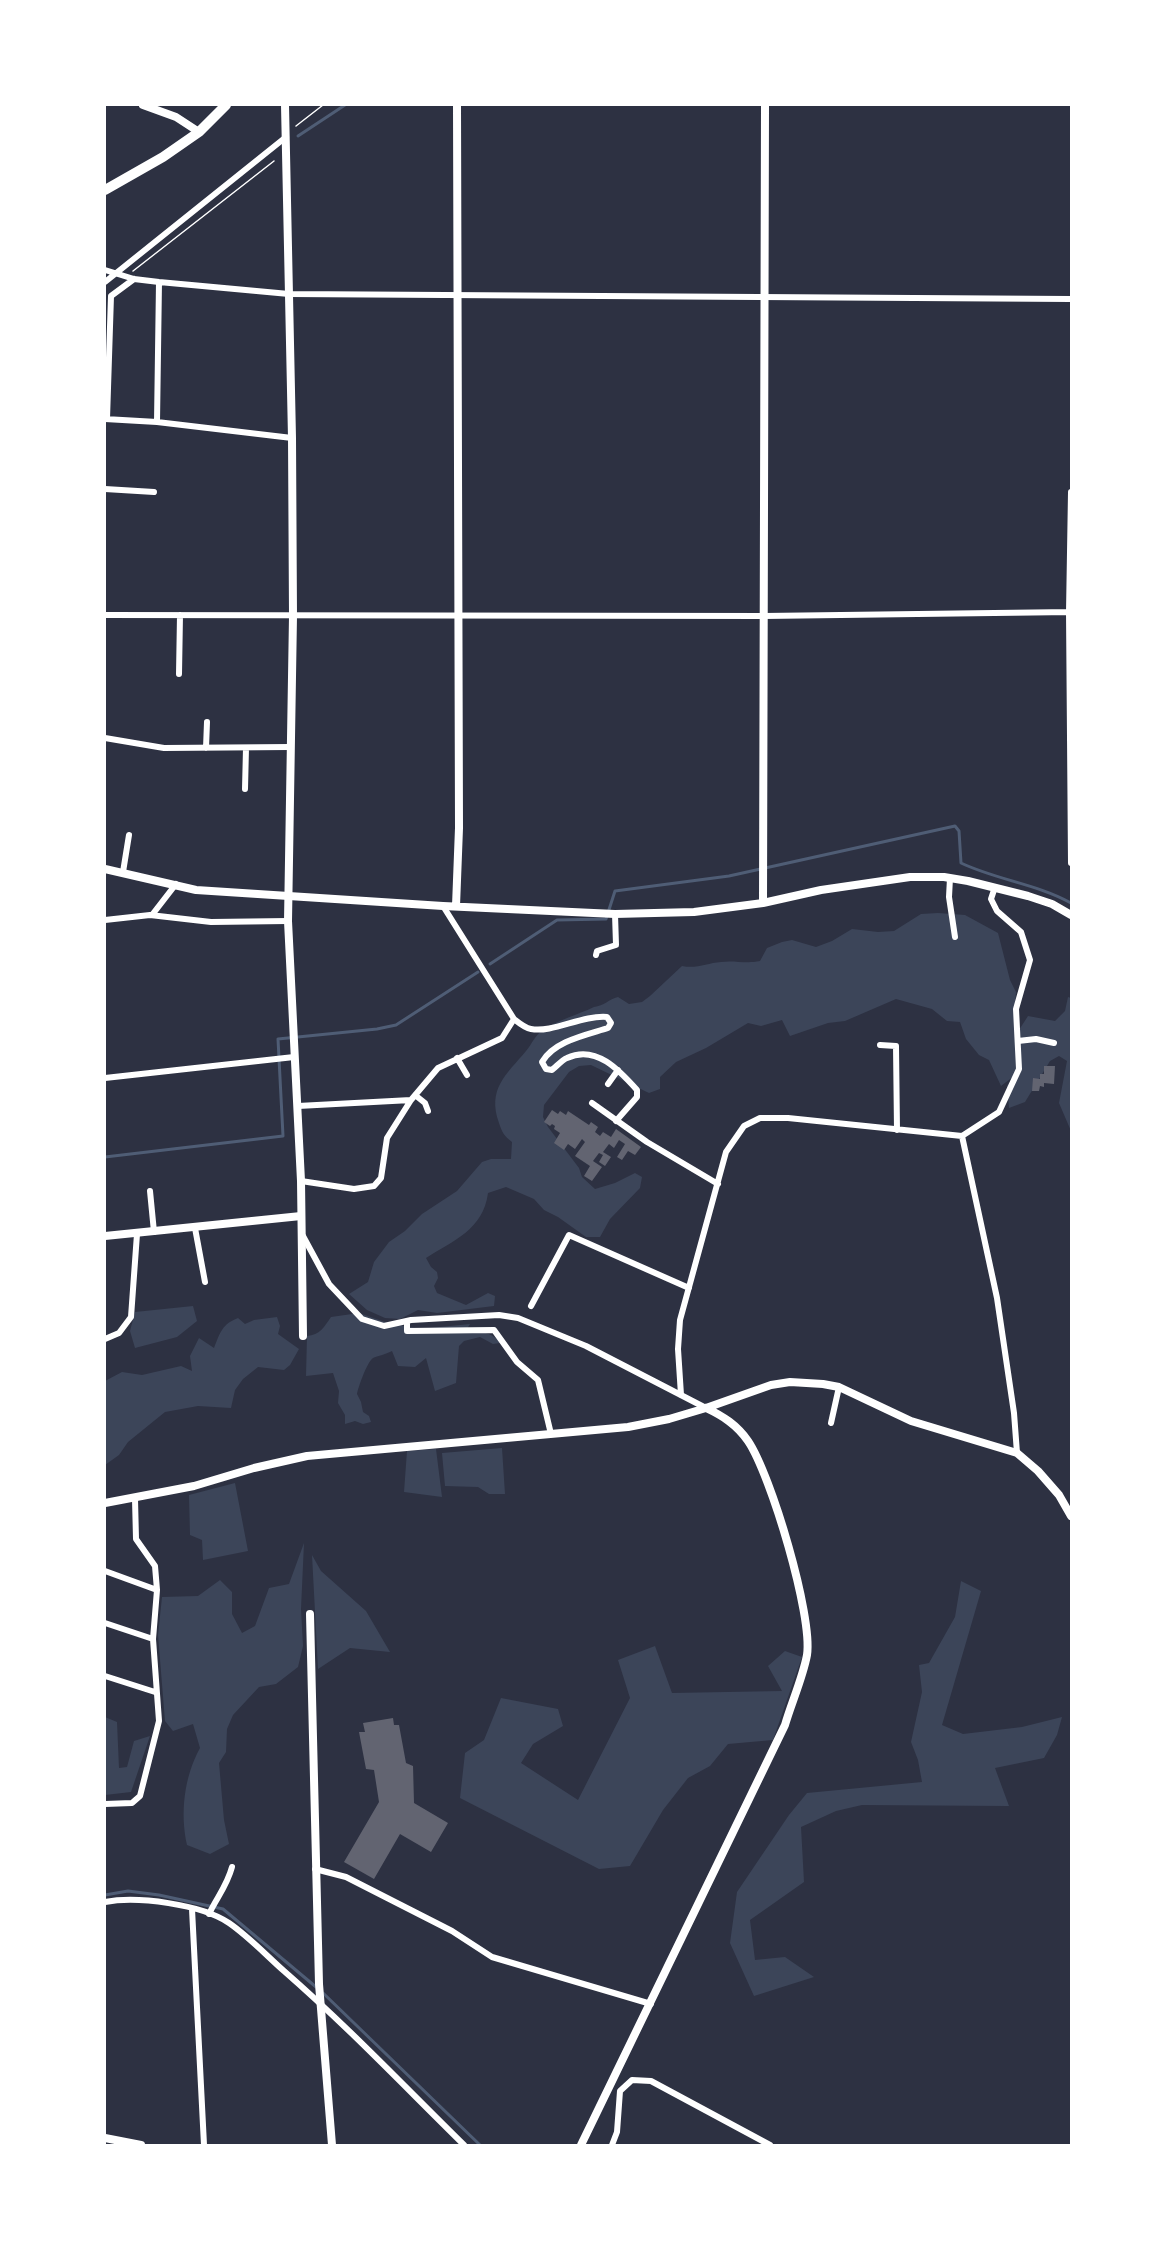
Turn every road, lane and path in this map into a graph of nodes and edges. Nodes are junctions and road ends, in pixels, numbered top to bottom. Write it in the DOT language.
graph roads {
  1 [pos="143,105"];
  2 [pos="226,105"];
  3 [pos="285,105"];
  4 [pos="323,105"];
  5 [pos="457,105"];
  6 [pos="765,105"];
  7 [pos="297,126"];
  8 [pos="199,132"];
  9 [pos="286,137"];
  10 [pos="274,161"];
  11 [pos="105,190"];
  12 [pos="105,270"];
  13 [pos="115,274"];
  14 [pos="126,277"];
  15 [pos="134,279"];
  16 [pos="105,282"];
  17 [pos="159,282"];
  18 [pos="289,294"];
  19 [pos="459,294"];
  20 [pos="764,298"];
  21 [pos="1071,299"];
  22 [pos="106,419"];
  23 [pos="157,422"];
  24 [pos="292,438"];
  25 [pos="105,489"];
  26 [pos="154,492"];
  27 [pos="1071,492"];
  28 [pos="1070,612"];
  29 [pos="105,615"];
  30 [pos="180,615"];
  31 [pos="293,616"];
  32 [pos="459,616"];
  33 [pos="764,616"];
  34 [pos="180,674"];
  35 [pos="207,722"];
  36 [pos="105,738"];
  37 [pos="290,747"];
  38 [pos="206,748"];
  39 [pos="246,748"];
  40 [pos="245,789"];
  41 [pos="129,835"];
  42 [pos="1071,863"];
  43 [pos="105,869"];
  44 [pos="123,872"];
  45 [pos="950,878"];
  46 [pos="176,884"];
  47 [pos="995,887"];
  48 [pos="288,894"];
  49 [pos="762,903"];
  50 [pos="443,906"];
  51 [pos="456,906"];
  52 [pos="611,914"];
  53 [pos="152,915"];
  54 [pos="1071,915"];
  55 [pos="105,920"];
  56 [pos="288,921"];
  57 [pos="955,937"];
  58 [pos="596,955"];
  59 [pos="514,1019"];
  60 [pos="1018,1041"];
  61 [pos="1054,1043"];
  62 [pos="880,1045"];
  63 [pos="290,1057"];
  64 [pos="457,1058"];
  65 [pos="618,1070"];
  66 [pos="466,1075"];
  67 [pos="105,1078"];
  68 [pos="609,1084"];
  69 [pos="413,1098"];
  70 [pos="592,1103"];
  71 [pos="298,1106"];
  72 [pos="428,1111"];
  73 [pos="616,1121"];
  74 [pos="897,1130"];
  75 [pos="962,1136"];
  76 [pos="301,1181"];
  77 [pos="718,1184"];
  78 [pos="150,1191"];
  79 [pos="301,1216"];
  80 [pos="195,1228"];
  81 [pos="154,1232"];
  82 [pos="302,1233"];
  83 [pos="137,1234"];
  84 [pos="105,1236"];
  85 [pos="205,1282"];
  86 [pos="689,1288"];
  87 [pos="531,1306"];
  88 [pos="406,1321"];
  89 [pos="303,1336"];
  90 [pos="105,1339"];
  91 [pos="839,1387"];
  92 [pos="681,1395"];
  93 [pos="706,1408"];
  94 [pos="831,1423"];
  95 [pos="551,1434"];
  96 [pos="1017,1453"];
  97 [pos="135,1499"];
  98 [pos="105,1503"];
  99 [pos="1071,1516"];
  100 [pos="105,1571"];
  101 [pos="157,1590"];
  102 [pos="310,1614"];
  103 [pos="105,1623"];
  104 [pos="153,1639"];
  105 [pos="105,1676"];
  106 [pos="155,1692"];
  107 [pos="105,1804"];
  108 [pos="232,1868"];
  109 [pos="315,1869"];
  110 [pos="105,1902"];
  111 [pos="192,1909"];
  112 [pos="209,1914"];
  113 [pos="320,2003"];
  114 [pos="651,2004"];
  115 [pos="105,2138"];
  116 [pos="141,2145"];
  117 [pos="204,2145"];
  118 [pos="332,2145"];
  119 [pos="464,2145"];
  120 [pos="581,2145"];
  121 [pos="612,2145"];
  122 [pos="770,2145"];
  1 -- 8 [label="street"];
  2 -- 8 [label="highway"];
  3 -- 9 [label="main road"];
  4 -- 7 [label="path"];
  5 -- 19 [label="street"];
  6 -- 20 [label="street"];
  8 -- 11 [label="highway"];
  9 -- 13 [label="street"];
  9 -- 18 [label="main road"];
  10 -- 14 [label="path"];
  12 -- 13 [label="street"];
  13 -- 14 [label="street"];
  13 -- 16 [label="street"];
  14 -- 15 [label="street"];
  15 -- 17 [label="street"];
  15 -- 22 [label="street"];
  17 -- 18 [label="street"];
  17 -- 23 [label="street"];
  18 -- 19 [label="street"];
  18 -- 24 [label="main road"];
  19 -- 20 [label="street"];
  19 -- 32 [label="street"];
  20 -- 21 [label="street"];
  20 -- 33 [label="street"];
  22 -- 23 [label="street"];
  23 -- 24 [label="street"];
  24 -- 31 [label="main road"];
  25 -- 26 [label="street"];
  27 -- 28 [label="street"];
  28 -- 33 [label="street"];
  28 -- 42 [label="street"];
  29 -- 30 [label="street"];
  30 -- 31 [label="street"];
  30 -- 34 [label="street"];
  31 -- 32 [label="street"];
  31 -- 37 [label="main road"];
  32 -- 33 [label="street"];
  32 -- 51 [label="street"];
  33 -- 49 [label="street"];
  35 -- 38 [label="street"];
  36 -- 38 [label="street"];
  37 -- 39 [label="street"];
  37 -- 48 [label="main road"];
  38 -- 39 [label="street"];
  39 -- 40 [label="street"];
  41 -- 44 [label="street"];
  43 -- 44 [label="street"];
  44 -- 46 [label="street"];
  45 -- 47 [label="street"];
  45 -- 49 [label="street"];
  45 -- 57 [label="street"];
  46 -- 48 [label="street"];
  46 -- 53 [label="street"];
  47 -- 54 [label="street"];
  47 -- 60 [label="street"];
  48 -- 50 [label="street"];
  48 -- 56 [label="main road"];
  49 -- 52 [label="street"];
  50 -- 51 [label="street"];
  50 -- 59 [label="street"];
  51 -- 52 [label="street"];
  52 -- 58 [label="street"];
  53 -- 55 [label="street"];
  53 -- 56 [label="street"];
  56 -- 63 [label="main road"];
  59 -- 64 [label="street"];
  59 -- 65 [label="street"];
  60 -- 61 [label="street"];
  60 -- 75 [label="street"];
  62 -- 74 [label="street"];
  63 -- 67 [label="street"];
  63 -- 71 [label="main road"];
  64 -- 66 [label="street"];
  64 -- 69 [label="street"];
  65 -- 68 [label="street"];
  65 -- 73 [label="street"];
  69 -- 71 [label="street"];
  69 -- 72 [label="street"];
  69 -- 76 [label="street"];
  70 -- 73 [label="street"];
  71 -- 76 [label="main road"];
  73 -- 77 [label="street"];
  74 -- 75 [label="street"];
  74 -- 77 [label="street"];
  75 -- 96 [label="street"];
  76 -- 79 [label="main road"];
  77 -- 86 [label="street"];
  78 -- 81 [label="street"];
  79 -- 80 [label="street"];
  79 -- 82 [label="main road"];
  80 -- 81 [label="street"];
  80 -- 85 [label="street"];
  81 -- 83 [label="street"];
  82 -- 88 [label="street"];
  82 -- 89 [label="main road"];
  83 -- 84 [label="street"];
  83 -- 90 [label="street"];
  86 -- 87 [label="street"];
  86 -- 92 [label="street"];
  88 -- 92 [label="street"];
  88 -- 95 [label="street"];
  91 -- 93 [label="street"];
  91 -- 94 [label="street"];
  91 -- 96 [label="street"];
  92 -- 93 [label="street"];
  93 -- 95 [label="street"];
  93 -- 114 [label="street"];
  95 -- 97 [label="street"];
  96 -- 99 [label="street"];
  97 -- 98 [label="street"];
  97 -- 101 [label="street"];
  100 -- 101 [label="street"];
  101 -- 104 [label="street"];
  102 -- 109 [label="main road"];
  103 -- 104 [label="street"];
  104 -- 106 [label="street"];
  105 -- 106 [label="street"];
  106 -- 107 [label="street"];
  108 -- 112 [label="street"];
  109 -- 113 [label="main road"];
  109 -- 114 [label="street"];
  110 -- 111 [label="street"];
  111 -- 112 [label="street"];
  111 -- 117 [label="street"];
  112 -- 113 [label="street"];
  113 -- 118 [label="main road"];
  113 -- 119 [label="street"];
  114 -- 120 [label="street"];
  115 -- 116 [label="street"];
  121 -- 122 [label="street"];
}
